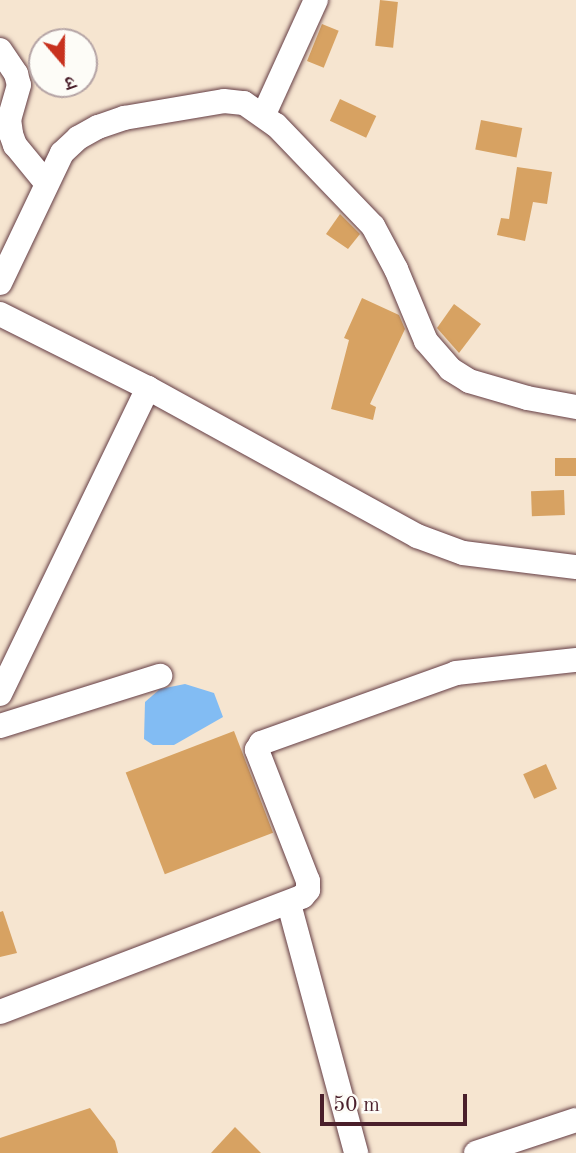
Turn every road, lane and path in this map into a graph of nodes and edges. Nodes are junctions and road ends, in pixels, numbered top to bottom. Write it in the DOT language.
graph roads {
  1 [pos="316,0"];
  2 [pos="0,50"];
  3 [pos="264,114"];
  4 [pos="47,184"];
  5 [pos="0,283"];
  6 [pos="0,314"];
  7 [pos="148,388"];
  8 [pos="576,407"];
  9 [pos="576,567"];
  10 [pos="576,660"];
  11 [pos="160,676"];
  12 [pos="0,694"];
  13 [pos="0,726"];
  14 [pos="289,904"];
  15 [pos="0,1012"];
  16 [pos="576,1119"];
  17 [pos="356,1153"];
  18 [pos="476,1153"];
  1 -- 3 [label="street"];
  2 -- 4 [label="street"];
  3 -- 4 [label="street"];
  3 -- 8 [label="street"];
  4 -- 5 [label="street"];
  6 -- 7 [label="street"];
  7 -- 9 [label="street"];
  7 -- 12 [label="street"];
  10 -- 14 [label="street"];
  11 -- 13 [label="street"];
  14 -- 15 [label="street"];
  14 -- 17 [label="street"];
  16 -- 18 [label="street"];
}
